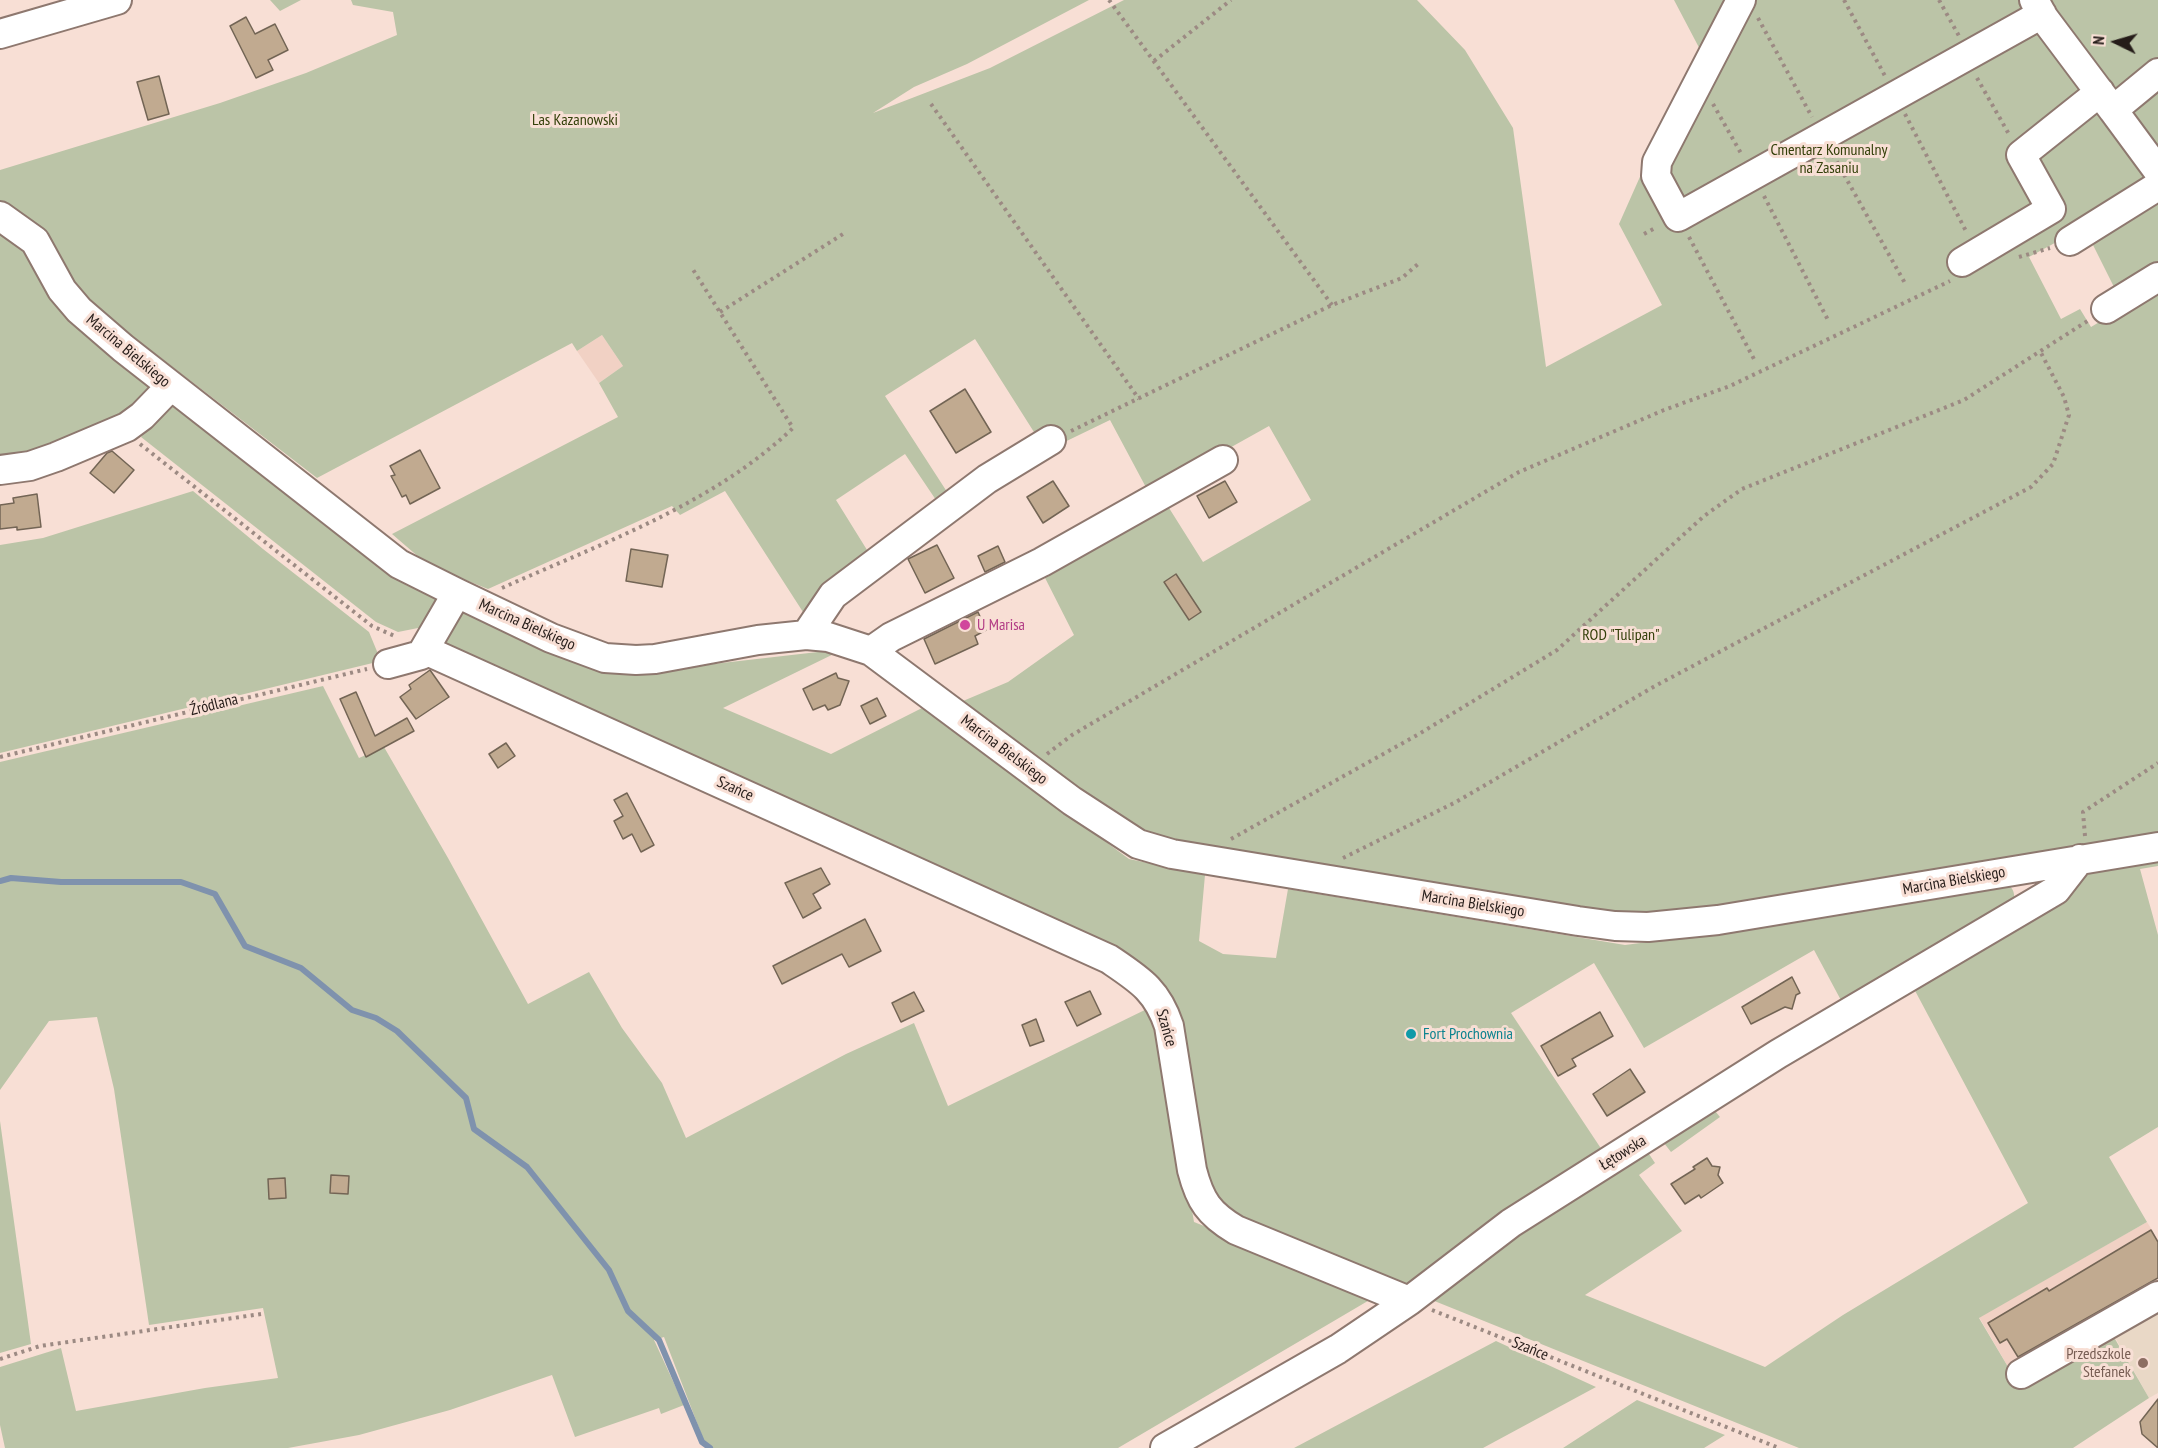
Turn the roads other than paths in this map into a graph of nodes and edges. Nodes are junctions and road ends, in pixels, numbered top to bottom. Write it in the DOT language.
graph roads {
  1 [pos="117,0"];
  2 [pos="1741,0"];
  3 [pos="2038,7"];
  4 [pos="0,34"];
  5 [pos="2158,73"];
  6 [pos="2107,101"];
  7 [pos="2158,171"];
  8 [pos="2158,186"];
  9 [pos="0,216"];
  10 [pos="2070,241"];
  11 [pos="1966,264"];
  12 [pos="2158,277"];
  13 [pos="2106,309"];
  14 [pos="171,386"];
  15 [pos="1051,440"];
  16 [pos="1223,460"];
  17 [pos="0,470"];
  18 [pos="468,599"];
  19 [pos="806,635"];
  20 [pos="426,650"];
  21 [pos="872,651"];
  22 [pos="388,664"];
  23 [pos="2158,847"];
  24 [pos="2080,860"];
  25 [pos="2158,1296"];
  26 [pos="1409,1301"];
  27 [pos="2021,1374"];
  28 [pos="1165,1448"];
  1 -- 4 [label="street"];
  2 -- 3 [label="street"];
  3 -- 6 [label="street"];
  5 -- 6 [label="street"];
  6 -- 7 [label="street"];
  6 -- 11 [label="street"];
  8 -- 10 [label="street"];
  9 -- 14 [label="street, Marcina Bielskiego"];
  12 -- 13 [label="street"];
  14 -- 17 [label="street"];
  14 -- 18 [label="street, Marcina Bielskiego"];
  15 -- 19 [label="street"];
  16 -- 21 [label="street"];
  18 -- 19 [label="street, Marcina Bielskiego"];
  18 -- 20 [label="street"];
  19 -- 21 [label="street, Marcina Bielskiego"];
  20 -- 22 [label="street"];
  20 -- 26 [label="street, Szańce"];
  21 -- 24 [label="street, Marcina Bielskiego"];
  23 -- 24 [label="street, Marcina Bielskiego"];
  24 -- 26 [label="street, Łętowska"];
  25 -- 27 [label="street"];
  26 -- 28 [label="street, Łętowska"];
}
